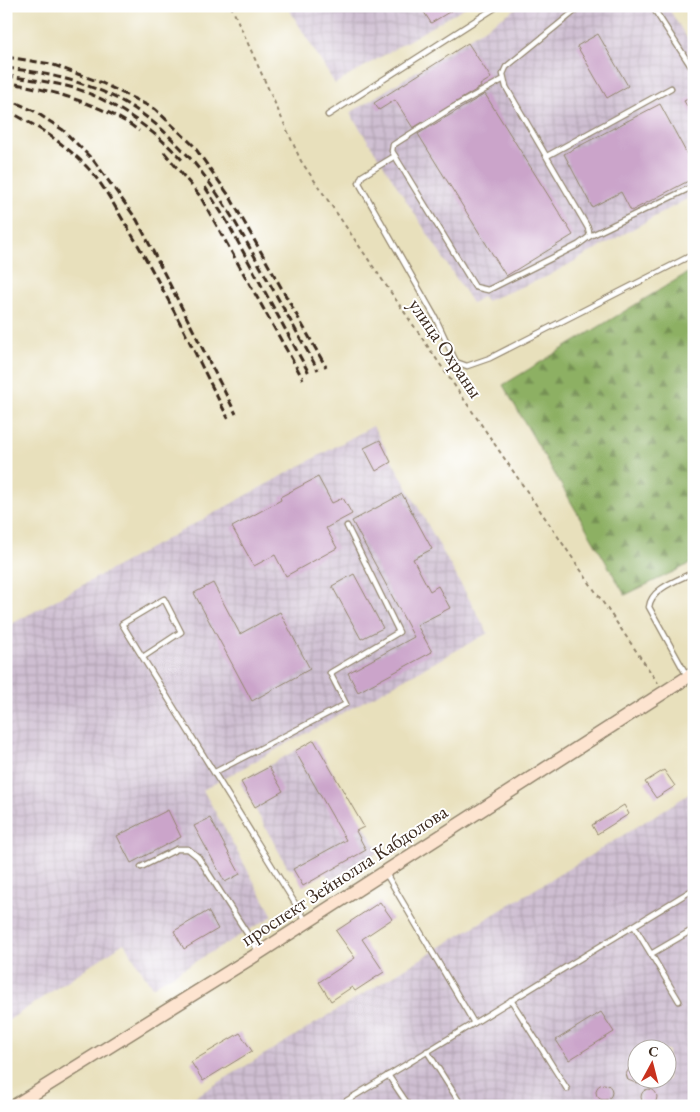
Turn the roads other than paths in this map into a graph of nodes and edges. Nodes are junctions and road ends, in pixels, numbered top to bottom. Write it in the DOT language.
graph roads {
  1 [pos="498,6"];
  2 [pos="581,6"];
  3 [pos="652,6"];
  4 [pos="694,71"];
  5 [pos="504,80"];
  6 [pos="671,88"];
  7 [pos="328,115"];
  8 [pos="395,156"];
  9 [pos="546,156"];
  10 [pos="694,186"];
  11 [pos="590,236"];
  12 [pos="694,254"];
  13 [pos="347,526"];
  14 [pos="694,572"];
  15 [pos="143,657"];
  16 [pos="691,675"];
  17 [pos="215,772"];
  18 [pos="141,867"];
  19 [pos="384,871"];
  20 [pos="694,889"];
  21 [pos="306,921"];
  22 [pos="634,926"];
  23 [pos="694,929"];
  24 [pos="259,953"];
  25 [pos="651,954"];
  26 [pos="511,1000"];
  27 [pos="679,1001"];
  28 [pos="474,1023"];
  29 [pos="427,1051"];
  30 [pos="388,1075"];
  31 [pos="567,1089"];
  32 [pos="14,1106"];
  33 [pos="338,1106"];
  34 [pos="409,1106"];
  35 [pos="462,1106"];
  1 -- 7 [label="lane"];
  2 -- 5 [label="lane"];
  3 -- 4 [label="lane"];
  5 -- 8 [label="lane"];
  5 -- 9 [label="lane"];
  6 -- 9 [label="lane"];
  8 -- 11 [label="lane"];
  8 -- 12 [label="lane"];
  9 -- 11 [label="lane"];
  10 -- 11 [label="lane"];
  13 -- 17 [label="lane"];
  14 -- 16 [label="lane"];
  15 -- 15 [label="lane"];
  15 -- 17 [label="lane"];
  16 -- 19 [label="main road, проспект Зейнолла Кабдолова"];
  17 -- 21 [label="lane"];
  18 -- 24 [label="lane"];
  19 -- 21 [label="main road, проспект Зейнолла Кабдолова"];
  19 -- 28 [label="lane"];
  20 -- 22 [label="lane"];
  21 -- 24 [label="main road, проспект Зейнолла Кабдолова"];
  22 -- 25 [label="lane"];
  22 -- 26 [label="lane"];
  23 -- 25 [label="lane"];
  24 -- 32 [label="main road, проспект Зейнолла Кабдолова"];
  25 -- 27 [label="lane"];
  26 -- 28 [label="lane"];
  26 -- 31 [label="lane"];
  28 -- 29 [label="lane"];
  29 -- 30 [label="lane"];
  29 -- 35 [label="lane"];
  30 -- 33 [label="lane"];
  30 -- 34 [label="lane"];
}
